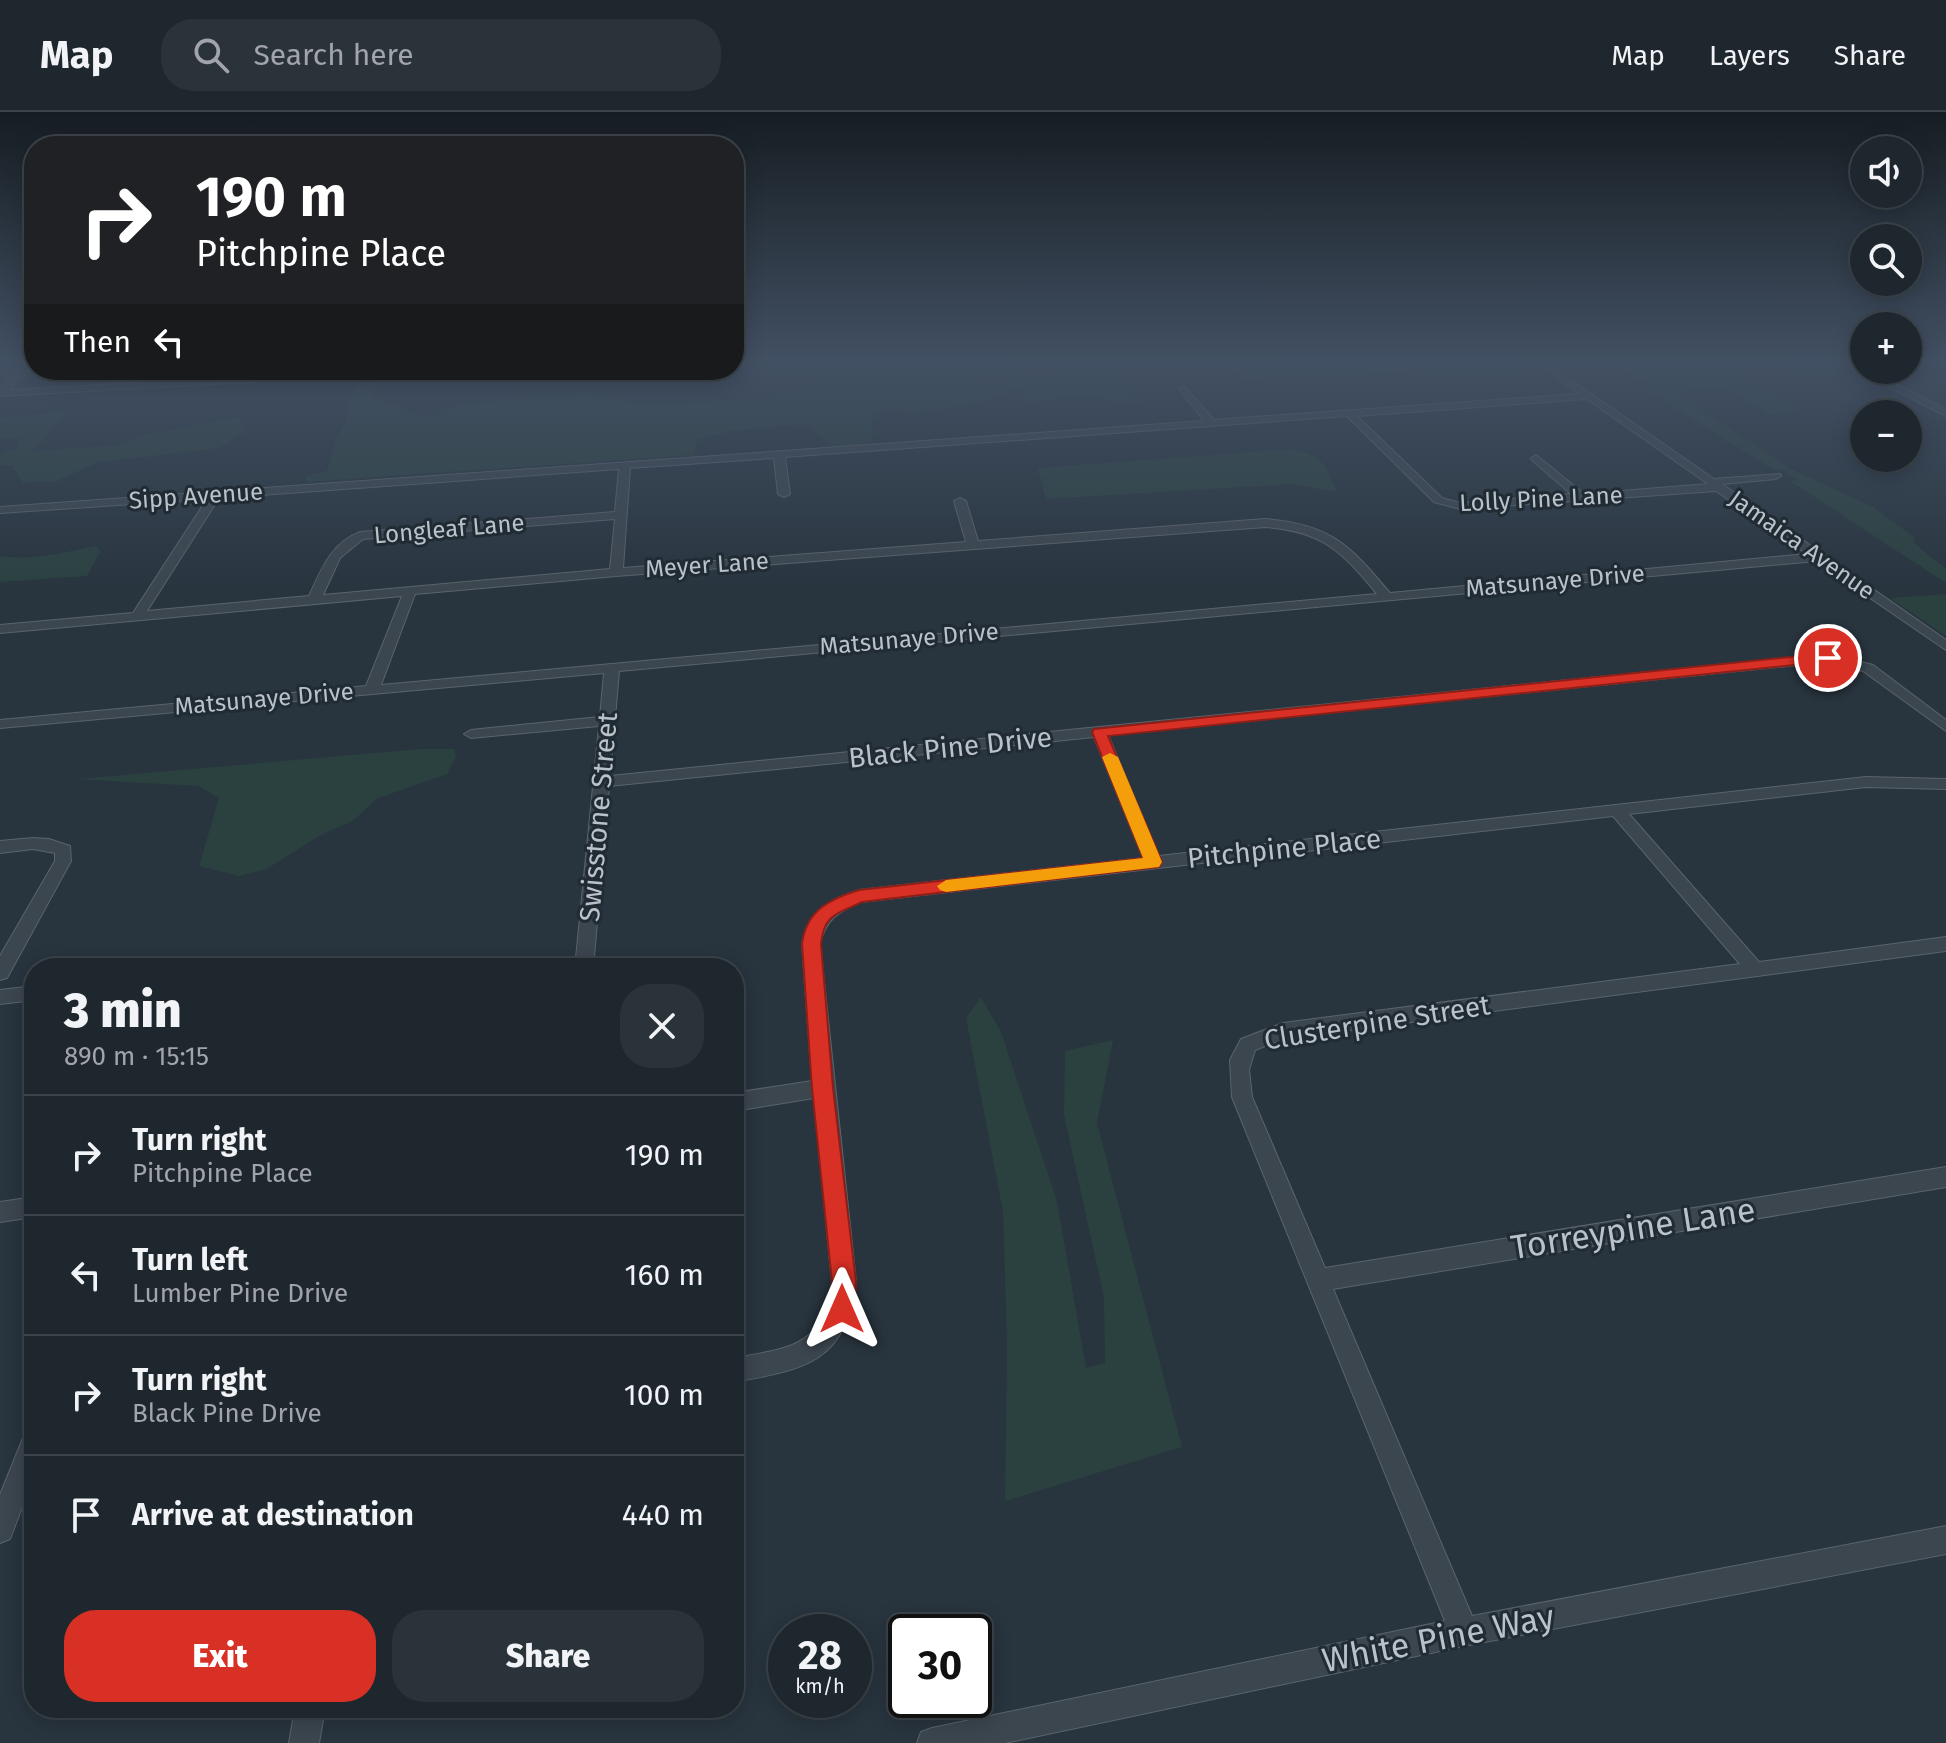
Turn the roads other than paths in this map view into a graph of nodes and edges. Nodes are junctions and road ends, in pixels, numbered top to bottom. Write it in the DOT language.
graph roads {
  1 [pos="1000,438"];
  2 [pos="1375,438"];
  3 [pos="1650,438"];
  4 [pos="1381,444"];
  5 [pos="1358,445"];
  6 [pos="779,454"];
  7 [pos="1536,458"];
  8 [pos="625,466"];
  9 [pos="1776,476"];
  10 [pos="1715,484"];
  11 [pos="784,494"];
  12 [pos="215,495"];
  13 [pos="1582,498"];
  14 [pos="960,501"];
  15 [pos="0,510"];
  16 [pos="620,515"];
  17 [pos="974,547"];
  18 [pos="1819,557"];
  19 [pos="616,572"];
  20 [pos="410,592"];
  21 [pos="1386,596"];
  22 [pos="314,601"];
  23 [pos="137,617"];
  24 [pos="0,629"];
  25 [pos="1946,646"];
  26 [pos="612,666"];
  27 [pos="372,689"];
  28 [pos="607,721"];
  29 [pos="0,724"];
  30 [pos="1946,727"];
  31 [pos="1099,732"];
  32 [pos="471,734"];
  33 [pos="602,782"];
  34 [pos="1946,784"];
  35 [pos="1617,810"];
  36 [pos="0,847"];
  37 [pos="1153,862"];
  38 [pos="1946,944"];
  39 [pos="585,958"];
  40 [pos="1755,969"];
  41 [pos="0,973"];
  42 [pos="24,994"];
  43 [pos="0,997"];
  44 [pos="823,1088"];
  45 [pos="744,1100"];
  46 [pos="1946,1177"];
  47 [pos="24,1208"];
  48 [pos="0,1212"];
  49 [pos="1320,1280"];
  50 [pos="744,1368"];
  51 [pos="24,1462"];
  52 [pos="7,1495"];
  53 [pos="0,1529"];
  54 [pos="1946,1540"];
  55 [pos="1464,1632"];
  56 [pos="308,1718"];
  57 [pos="304,1743"];
  58 [pos="932,1743"];
  1 -- 6 [label="street, Sipp Avenue"];
  2 -- 4 [label="street, Lolly Pine Lane"];
  3 -- 10 [label="street, Jamaica Avenue"];
  4 -- 5 [label="street"];
  4 -- 13 [label="street, Lolly Pine Lane"];
  6 -- 8 [label="street, Sipp Avenue"];
  6 -- 11 [label="street"];
  7 -- 13 [label="street"];
  8 -- 12 [label="street, Sipp Avenue"];
  8 -- 16 [label="street"];
  9 -- 10 [label="street, Lolly Pine Lane"];
  10 -- 13 [label="street, Lolly Pine Lane"];
  10 -- 18 [label="street, Jamaica Avenue"];
  12 -- 15 [label="street, Sipp Avenue"];
  12 -- 23 [label="street"];
  14 -- 17 [label="street"];
  16 -- 19 [label="street"];
  16 -- 22 [label="street, Longleaf Lane"];
  17 -- 19 [label="street, Meyer Lane"];
  17 -- 21 [label="street, Meyer Lane"];
  18 -- 21 [label="street, Matsunaye Drive"];
  18 -- 25 [label="street, Jamaica Avenue"];
  19 -- 20 [label="street, Meyer Lane"];
  20 -- 22 [label="street, Meyer Lane"];
  20 -- 27 [label="street"];
  21 -- 26 [label="street, Matsunaye Drive"];
  22 -- 23 [label="street, Meyer Lane"];
  23 -- 24 [label="street, Meyer Lane"];
  26 -- 27 [label="street, Matsunaye Drive"];
  26 -- 28 [label="street, Swisstone Street"];
  27 -- 29 [label="street, Matsunaye Drive"];
  28 -- 32 [label="street"];
  28 -- 33 [label="street, Swisstone Street"];
  30 -- 31 [label="street, Black Pine Drive"];
  31 -- 33 [label="street, Black Pine Drive"];
  31 -- 37 [label="street"];
  33 -- 39 [label="street, Swisstone Street"];
  34 -- 35 [label="street, Pitchpine Place"];
  35 -- 37 [label="street, Pitchpine Place"];
  35 -- 40 [label="street"];
  36 -- 41 [label="street"];
  37 -- 44 [label="street, Pitchpine Place"];
  38 -- 40 [label="street, Clusterpine Street"];
  40 -- 49 [label="street, Clusterpine Street"];
  42 -- 43 [label="street"];
  44 -- 45 [label="street"];
  44 -- 50 [label="street, Pitchpine Place"];
  46 -- 49 [label="street, Torreypine Lane"];
  47 -- 48 [label="street"];
  49 -- 55 [label="street, Clusterpine Street"];
  51 -- 52 [label="street"];
  52 -- 53 [label="street"];
  54 -- 55 [label="street, White Pine Way"];
  55 -- 58 [label="street, White Pine Way"];
  56 -- 57 [label="street"];
}
